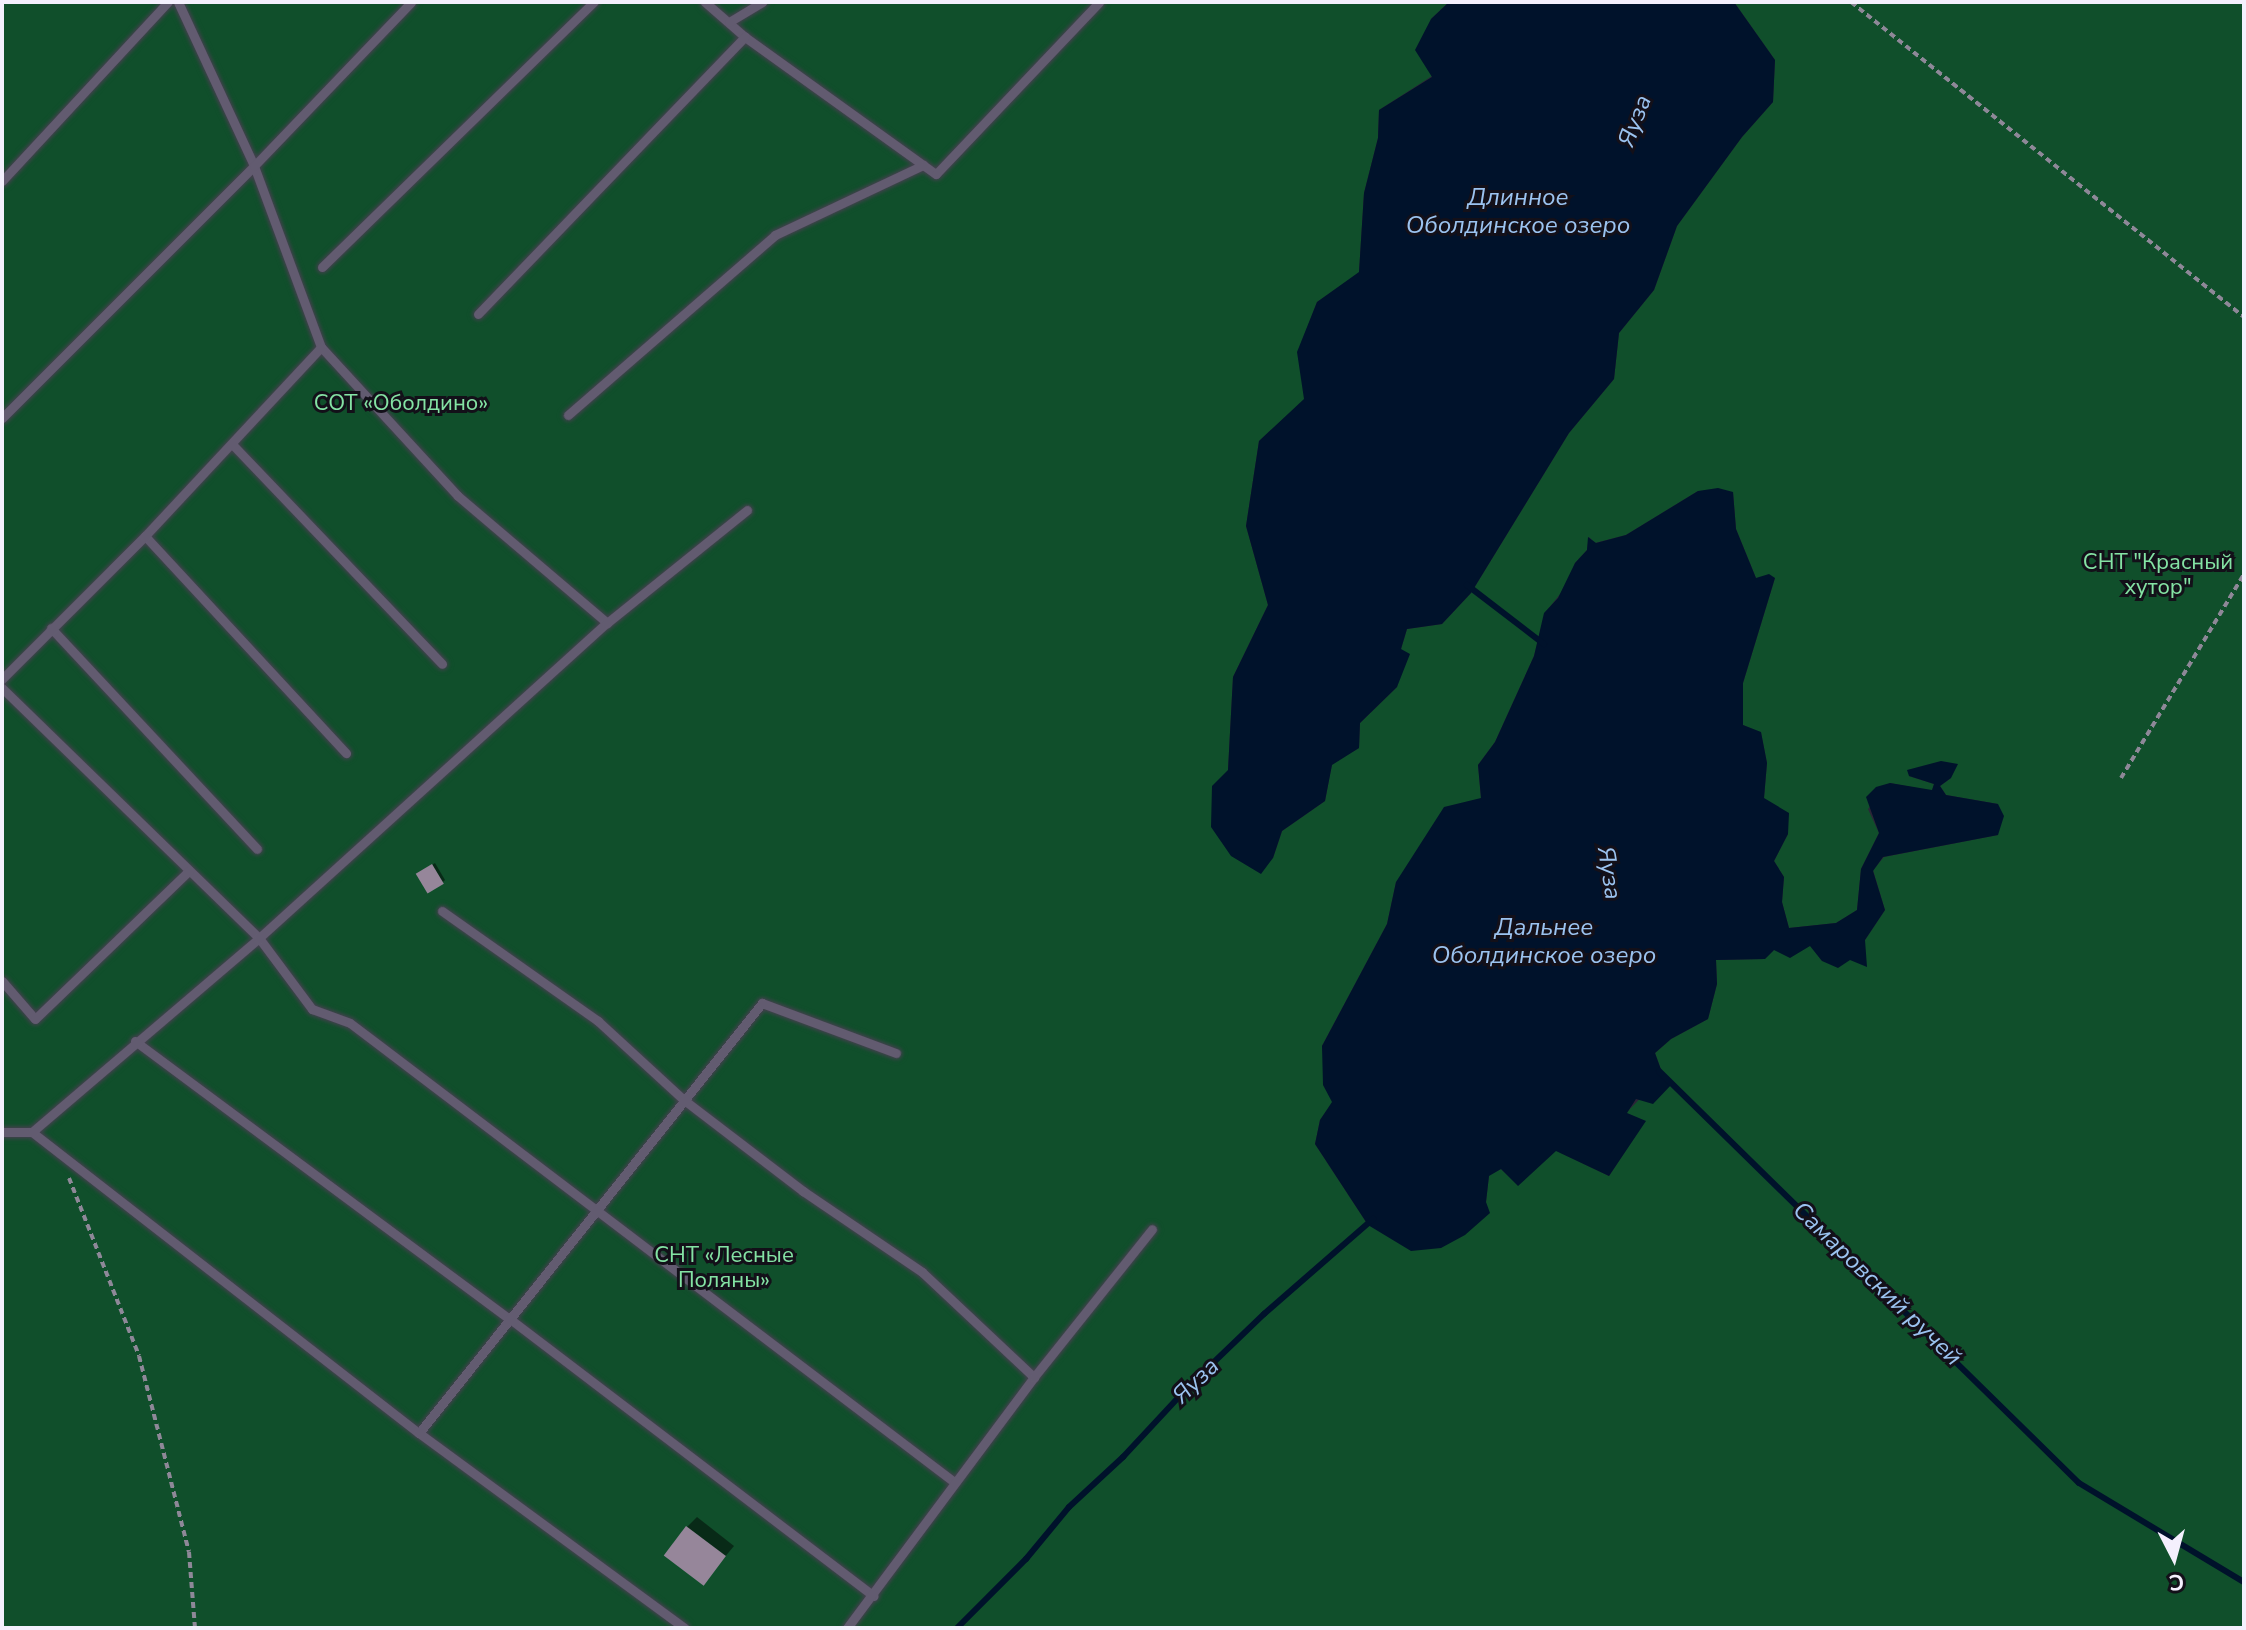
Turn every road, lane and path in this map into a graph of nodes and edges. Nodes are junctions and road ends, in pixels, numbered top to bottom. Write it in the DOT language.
graph roads {
  1 [pos="168,2"];
  2 [pos="178,2"];
  3 [pos="411,2"];
  4 [pos="594,2"];
  5 [pos="705,2"];
  6 [pos="762,2"];
  7 [pos="1099,2"];
  8 [pos="1851,2"];
  9 [pos="729,22"];
  10 [pos="745,37"];
  11 [pos="923,165"];
  12 [pos="254,166"];
  13 [pos="2,181"];
  14 [pos="322,267"];
  15 [pos="478,314"];
  16 [pos="2244,317"];
  17 [pos="321,347"];
  18 [pos="568,415"];
  19 [pos="2,418"];
  20 [pos="232,444"];
  21 [pos="747,510"];
  22 [pos="145,536"];
  23 [pos="2244,574"];
  24 [pos="607,623"];
  25 [pos="51,628"];
  26 [pos="442,664"];
  27 [pos="2,679"];
  28 [pos="2,688"];
  29 [pos="346,753"];
  30 [pos="2121,778"];
  31 [pos="257,849"];
  32 [pos="189,871"];
  33 [pos="442,911"];
  34 [pos="259,938"];
  35 [pos="2,981"];
  36 [pos="135,1041"];
  37 [pos="896,1053"];
  38 [pos="684,1100"];
  39 [pos="2,1132"];
  40 [pos="32,1132"];
  41 [pos="59,1153"];
  42 [pos="596,1209"];
  43 [pos="1152,1229"];
  44 [pos="510,1319"];
  45 [pos="1034,1377"];
  46 [pos="419,1433"];
  47 [pos="954,1482"];
  48 [pos="874,1596"];
  49 [pos="195,1628"];
  50 [pos="684,1628"];
  51 [pos="847,1628"];
  1 -- 13 [label="lane"];
  2 -- 12 [label="lane"];
  3 -- 12 [label="lane"];
  4 -- 14 [label="lane"];
  5 -- 9 [label="lane"];
  6 -- 9 [label="lane"];
  7 -- 11 [label="lane"];
  8 -- 16 [label="path"];
  9 -- 10 [label="lane"];
  10 -- 11 [label="lane"];
  10 -- 15 [label="lane"];
  11 -- 18 [label="lane"];
  12 -- 17 [label="lane"];
  12 -- 19 [label="lane"];
  17 -- 20 [label="lane"];
  17 -- 24 [label="lane"];
  20 -- 22 [label="lane"];
  20 -- 26 [label="lane"];
  21 -- 24 [label="lane"];
  22 -- 25 [label="lane"];
  22 -- 29 [label="lane"];
  23 -- 30 [label="path"];
  24 -- 34 [label="lane"];
  25 -- 27 [label="lane"];
  25 -- 31 [label="lane"];
  28 -- 32 [label="lane"];
  32 -- 34 [label="lane"];
  32 -- 35 [label="lane"];
  33 -- 38 [label="lane"];
  34 -- 36 [label="lane"];
  34 -- 42 [label="lane"];
  36 -- 40 [label="lane"];
  36 -- 44 [label="lane"];
  37 -- 38 [label="lane"];
  38 -- 42 [label="lane"];
  38 -- 45 [label="lane"];
  39 -- 40 [label="lane"];
  40 -- 41 [label="lane"];
  41 -- 46 [label="lane"];
  41 -- 49 [label="path"];
  42 -- 44 [label="lane"];
  42 -- 47 [label="lane"];
  43 -- 45 [label="lane"];
  44 -- 46 [label="lane"];
  44 -- 48 [label="lane"];
  45 -- 47 [label="lane"];
  46 -- 50 [label="lane"];
  47 -- 48 [label="lane"];
  48 -- 51 [label="lane"];
}
